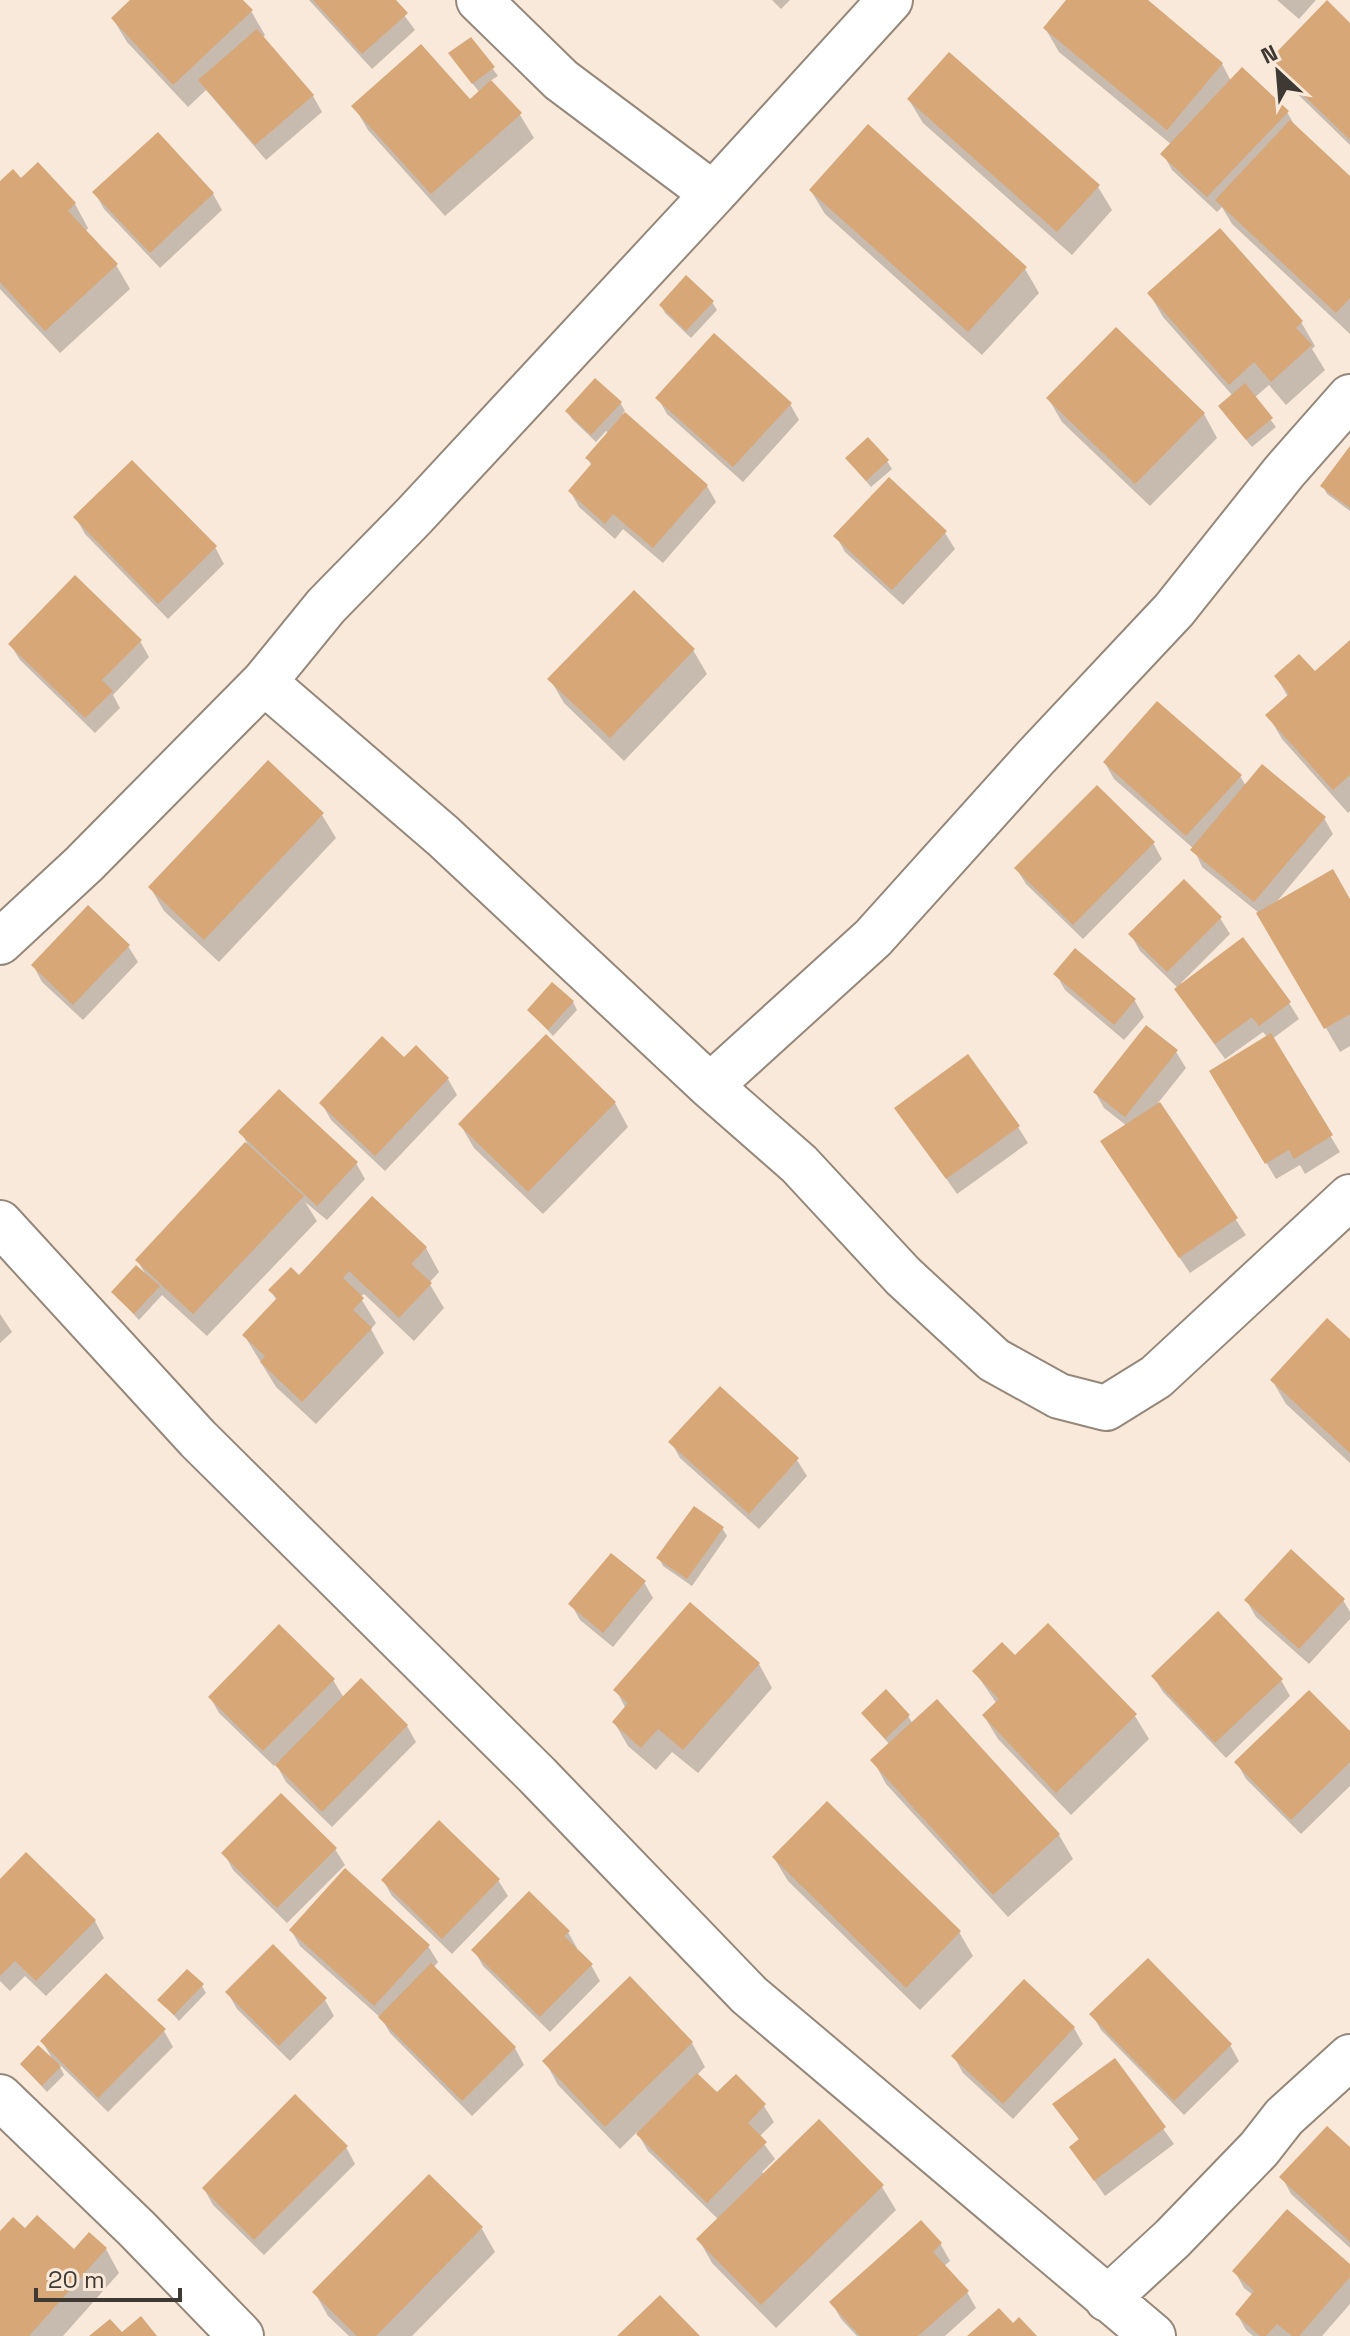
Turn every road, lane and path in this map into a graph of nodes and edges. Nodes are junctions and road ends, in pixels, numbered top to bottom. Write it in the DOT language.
graph roads {
  1 [pos="479,0"];
  2 [pos="890,0"];
  3 [pos="713,194"];
  4 [pos="1350,397"];
  5 [pos="264,682"];
  6 [pos="0,942"];
  7 [pos="710,1086"];
  8 [pos="1350,1197"];
  9 [pos="0,1223"];
  10 [pos="1350,2057"];
  11 [pos="0,2097"];
  12 [pos="1107,2299"];
  13 [pos="241,2336"];
  14 [pos="1153,2336"];
  1 -- 3 [label="street"];
  2 -- 3 [label="street"];
  3 -- 5 [label="street"];
  4 -- 7 [label="street"];
  5 -- 6 [label="street"];
  5 -- 7 [label="street"];
  7 -- 8 [label="street"];
  9 -- 12 [label="street"];
  10 -- 12 [label="street"];
  11 -- 13 [label="street"];
  12 -- 14 [label="street"];
}
